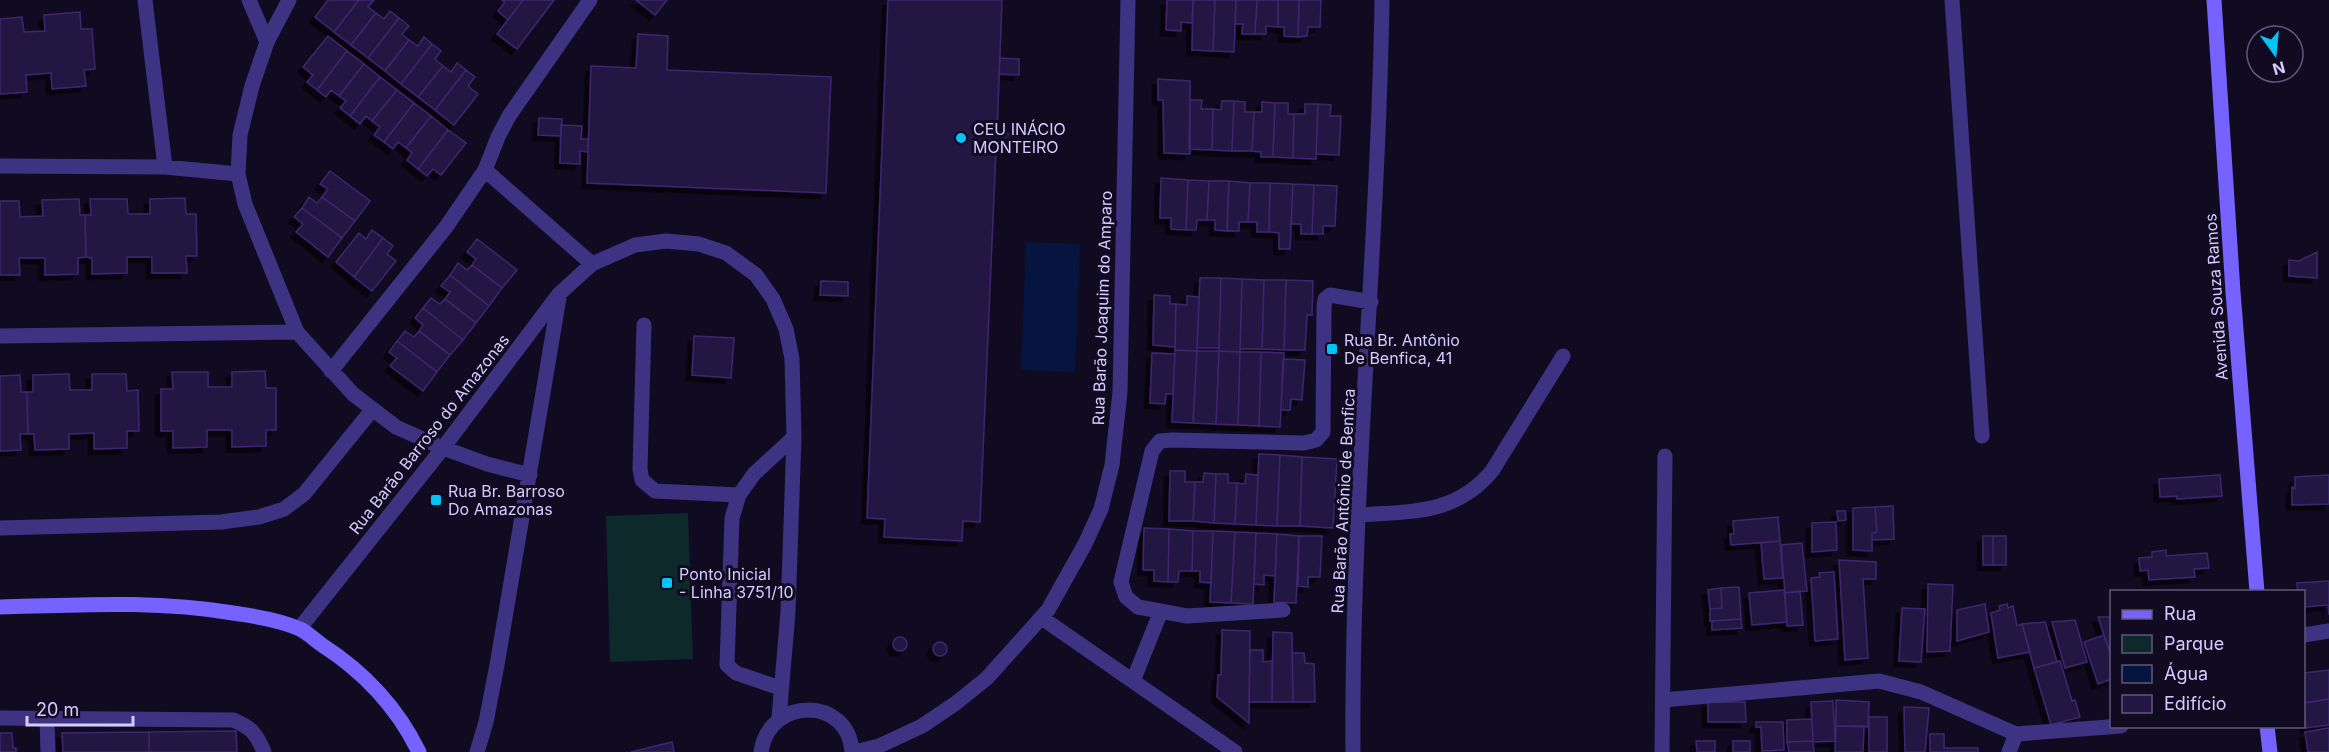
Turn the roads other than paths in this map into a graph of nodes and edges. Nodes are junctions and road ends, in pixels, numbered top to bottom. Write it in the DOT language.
graph roads {
  1 [pos="145,0"];
  2 [pos="249,0"];
  3 [pos="289,0"];
  4 [pos="590,0"];
  5 [pos="1128,0"];
  6 [pos="1382,0"];
  7 [pos="1952,0"];
  8 [pos="2214,0"];
  9 [pos="267,42"];
  10 [pos="0,166"];
  11 [pos="165,167"];
  12 [pos="485,170"];
  13 [pos="238,174"];
  14 [pos="592,264"];
  15 [pos="559,294"];
  16 [pos="1371,302"];
  17 [pos="644,325"];
  18 [pos="297,332"];
  19 [pos="0,336"];
  20 [pos="1563,356"];
  21 [pos="331,371"];
  22 [pos="372,410"];
  23 [pos="1982,436"];
  24 [pos="794,437"];
  25 [pos="443,448"];
  26 [pos="1665,456"];
  27 [pos="530,475"];
  28 [pos="739,495"];
  29 [pos="1359,515"];
  30 [pos="0,528"];
  31 [pos="2257,590"];
  32 [pos="0,607"];
  33 [pos="1283,610"];
  34 [pos="1161,611"];
  35 [pos="1042,618"];
  36 [pos="299,629"];
  37 [pos="2329,631"];
  38 [pos="2305,635"];
  39 [pos="1133,681"];
  40 [pos="780,688"];
  41 [pos="1663,700"];
  42 [pos="47,717"];
  43 [pos="0,718"];
  44 [pos="779,718"];
  45 [pos="2110,727"];
  46 [pos="2267,728"];
  47 [pos="2016,734"];
  48 [pos="48,752"];
  49 [pos="264,752"];
  50 [pos="419,752"];
  51 [pos="477,752"];
  52 [pos="761,752"];
  53 [pos="854,752"];
  54 [pos="1235,752"];
  55 [pos="1353,752"];
  56 [pos="1662,752"];
  57 [pos="2009,752"];
  58 [pos="2270,752"];
  1 -- 11 [label="street"];
  2 -- 9 [label="street"];
  3 -- 9 [label="street"];
  4 -- 12 [label="street"];
  5 -- 35 [label="street, Rua Barão Joaquim do Amparo"];
  6 -- 16 [label="street, Rua Barão Antônio de Benfica"];
  7 -- 23 [label="street"];
  8 -- 31 [label="street, Avenida Souza Ramos"];
  9 -- 13 [label="street"];
  10 -- 11 [label="street"];
  11 -- 13 [label="street"];
  12 -- 14 [label="street"];
  12 -- 21 [label="street"];
  13 -- 18 [label="street"];
  14 -- 15 [label="street, Rua Barão Barroso do Amazonas"];
  14 -- 24 [label="street, Rua Barão Barroso do Amazonas"];
  15 -- 25 [label="street, Rua Barão Barroso do Amazonas"];
  15 -- 27 [label="street"];
  16 -- 29 [label="street, Rua Barão Antônio de Benfica"];
  16 -- 34 [label="street"];
  17 -- 28 [label="street"];
  18 -- 19 [label="street"];
  18 -- 21 [label="street"];
  20 -- 29 [label="street"];
  21 -- 22 [label="street"];
  22 -- 25 [label="street"];
  22 -- 30 [label="street"];
  24 -- 28 [label="street"];
  24 -- 40 [label="street, Rua Barão Barroso do Amazonas"];
  25 -- 27 [label="street"];
  25 -- 36 [label="street, Rua Barão Barroso do Amazonas"];
  26 -- 41 [label="street"];
  27 -- 51 [label="street"];
  28 -- 40 [label="street"];
  29 -- 55 [label="street, Rua Barão Antônio de Benfica"];
  32 -- 36 [label="street"];
  33 -- 34 [label="street"];
  34 -- 39 [label="street"];
  35 -- 39 [label="street"];
  35 -- 53 [label="street, Rua Barão Joaquim do Amparo"];
  36 -- 50 [label="street"];
  37 -- 38 [label="street"];
  39 -- 54 [label="street"];
  40 -- 44 [label="street, Rua Barão Barroso do Amazonas"];
  41 -- 47 [label="street"];
  41 -- 56 [label="street"];
  42 -- 43 [label="street"];
  42 -- 48 [label="street"];
  42 -- 49 [label="street"];
  44 -- 52 [label="street"];
  44 -- 53 [label="street"];
  45 -- 47 [label="street"];
  46 -- 58 [label="street"];
  47 -- 57 [label="street"];
}
